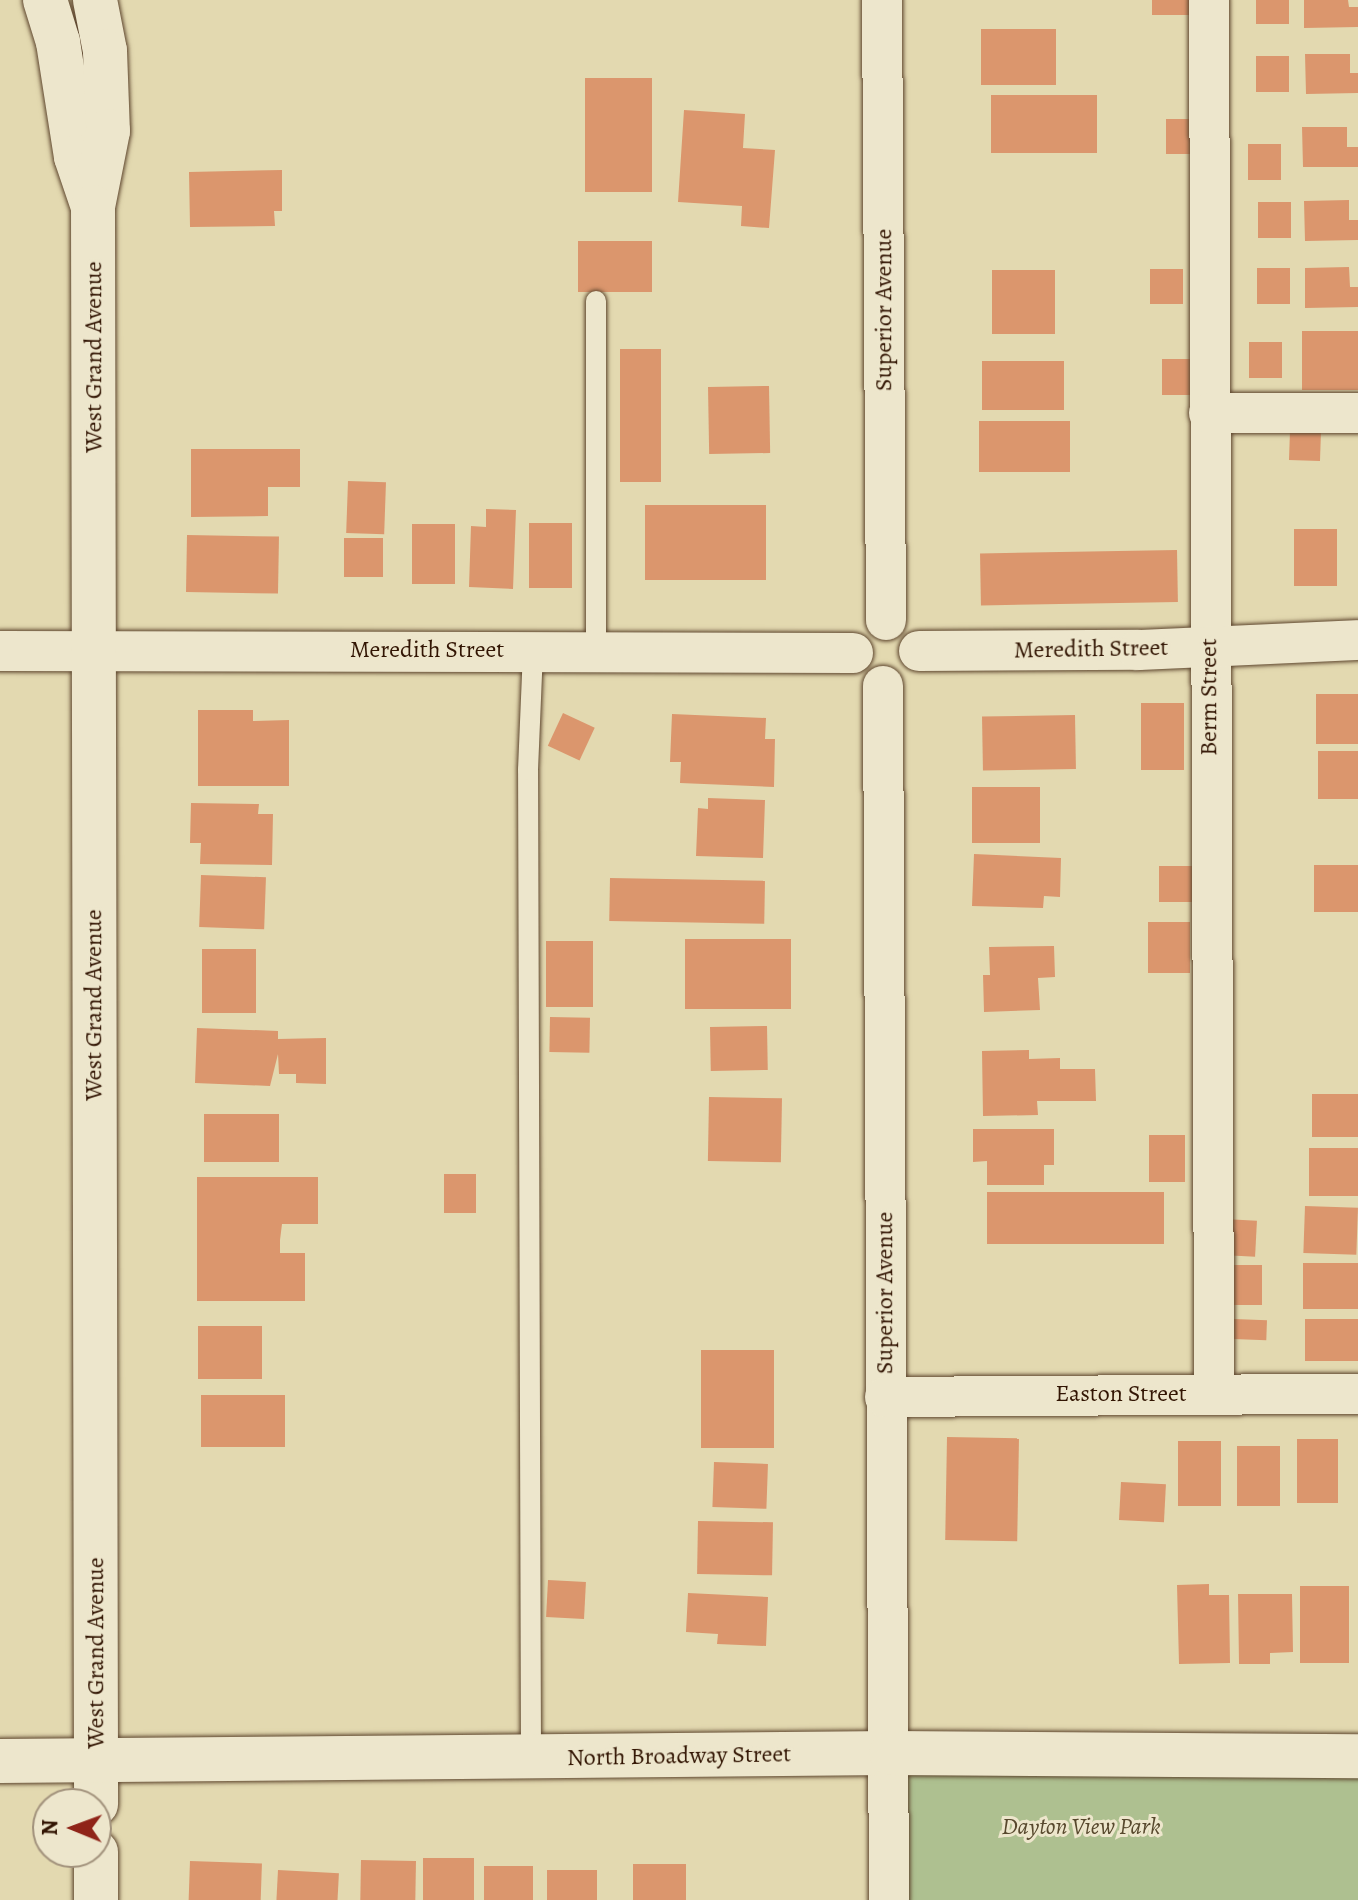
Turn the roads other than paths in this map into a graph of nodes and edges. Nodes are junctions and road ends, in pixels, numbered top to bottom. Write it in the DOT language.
graph roads {
  1 [pos="45,0"];
  2 [pos="95,0"];
  3 [pos="882,0"];
  4 [pos="1209,0"];
  5 [pos="93,207"];
  6 [pos="596,301"];
  7 [pos="1209,413"];
  8 [pos="1358,413"];
  9 [pos="886,620"];
  10 [pos="1358,640"];
  11 [pos="1210,646"];
  12 [pos="533,649"];
  13 [pos="596,650"];
  14 [pos="0,651"];
  15 [pos="96,651"];
  16 [pos="919,651"];
  17 [pos="853,653"];
  18 [pos="883,686"];
  19 [pos="1214,1394"];
  20 [pos="1358,1394"];
  21 [pos="885,1397"];
  22 [pos="891,1753"];
  23 [pos="1358,1756"];
  24 [pos="531,1759"];
  25 [pos="0,1761"];
  26 [pos="96,1761"];
  27 [pos="96,1788"];
  28 [pos="96,1868"];
  29 [pos="96,1900"];
  30 [pos="889,1900"];
  1 -- 5 [label="street, West Grand Avenue"];
  2 -- 5 [label="street, West Grand Avenue"];
  3 -- 9 [label="street, Superior Avenue"];
  4 -- 7 [label="street, Berm Street"];
  5 -- 15 [label="street, West Grand Avenue"];
  6 -- 13 [label="lane"];
  7 -- 8 [label="street"];
  7 -- 11 [label="street, Berm Street"];
  9 -- 16 [label="street"];
  9 -- 17 [label="street"];
  10 -- 11 [label="street, Meredith Street"];
  11 -- 16 [label="street, Meredith Street"];
  11 -- 19 [label="street, Berm Street"];
  12 -- 13 [label="street, Meredith Street"];
  12 -- 15 [label="street, Meredith Street"];
  12 -- 24 [label="lane"];
  13 -- 17 [label="street, Meredith Street"];
  14 -- 15 [label="street, Meredith Street"];
  15 -- 26 [label="street, West Grand Avenue"];
  16 -- 18 [label="street"];
  17 -- 18 [label="street"];
  18 -- 21 [label="street, Superior Avenue"];
  19 -- 20 [label="street, Easton Street"];
  19 -- 21 [label="street, Easton Street"];
  21 -- 22 [label="street, Superior Avenue"];
  22 -- 23 [label="street, North Broadway Street"];
  22 -- 24 [label="street, North Broadway Street"];
  22 -- 30 [label="street, Superior Avenue"];
  24 -- 26 [label="street, North Broadway Street"];
  25 -- 26 [label="street, North Broadway Street"];
  26 -- 27 [label="street, West Grand Avenue"];
  28 -- 29 [label="street"];
}
